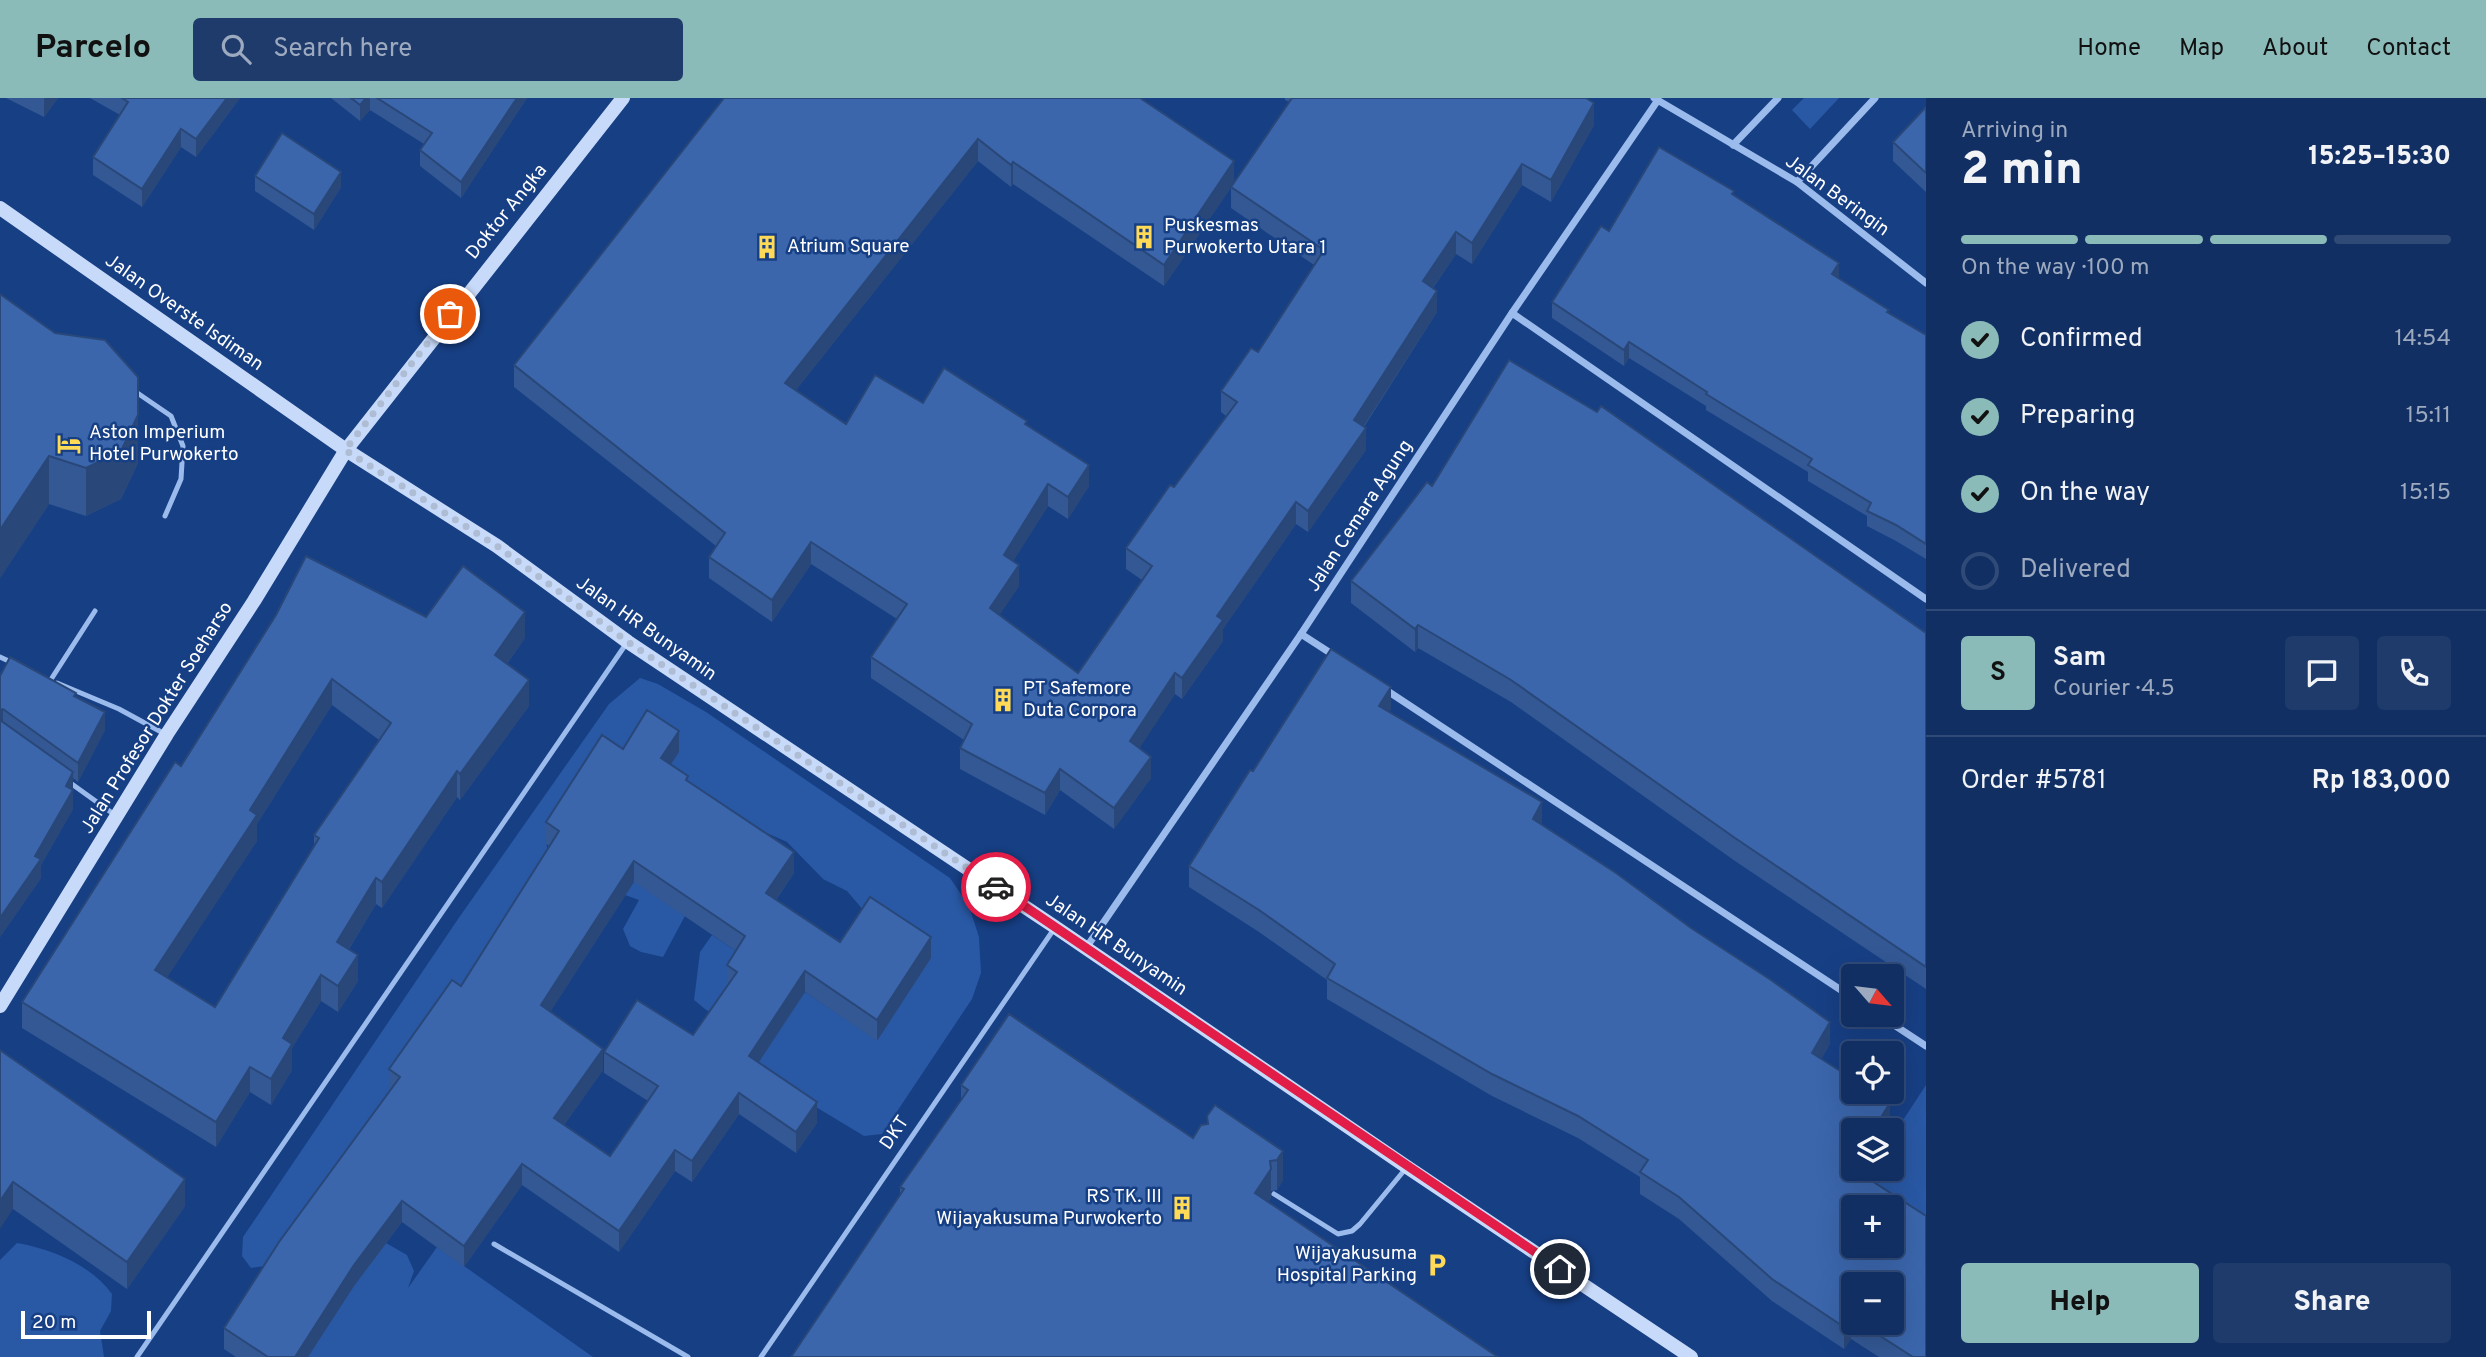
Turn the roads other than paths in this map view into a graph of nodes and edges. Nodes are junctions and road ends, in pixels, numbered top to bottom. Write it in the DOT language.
graph roads {
  1 [pos="623,98"];
  2 [pos="1778,98"];
  3 [pos="1875,98"];
  4 [pos="1656,99"];
  5 [pos="1733,145"];
  6 [pos="1797,182"];
  7 [pos="0,208"];
  8 [pos="1926,283"];
  9 [pos="1512,313"];
  10 [pos="126,385"];
  11 [pos="345,450"];
  12 [pos="165,516"];
  13 [pos="1926,599"];
  14 [pos="95,611"];
  15 [pos="1301,634"];
  16 [pos="628,642"];
  17 [pos="0,657"];
  18 [pos="1347,664"];
  19 [pos="25,669"];
  20 [pos="38,675"];
  21 [pos="1370,679"];
  22 [pos="50,681"];
  23 [pos="167,734"];
  24 [pos="64,778"];
  25 [pos="118,817"];
  26 [pos="1055,927"];
  27 [pos="1086,948"];
  28 [pos="1841,990"];
  29 [pos="0,1006"];
  30 [pos="994,1016"];
  31 [pos="1006,1023"];
  32 [pos="1897,1027"];
  33 [pos="1926,1046"];
  34 [pos="1407,1167"];
  35 [pos="1274,1194"];
  36 [pos="494,1244"];
  37 [pos="137,1357"];
  38 [pos="688,1357"];
  39 [pos="761,1357"];
  40 [pos="1690,1357"];
  1 -- 11 [label="main road, Doktor Angka"];
  2 -- 5 [label="street"];
  3 -- 6 [label="street"];
  4 -- 5 [label="street, Jalan Beringin"];
  4 -- 9 [label="street, Jalan Cemara Agung"];
  5 -- 6 [label="street, Jalan Beringin"];
  6 -- 8 [label="street, Jalan Beringin"];
  7 -- 11 [label="main road, Jalan Overste Isdiman"];
  9 -- 13 [label="street"];
  9 -- 15 [label="street, Jalan Cemara Agung"];
  10 -- 12 [label="lane"];
  11 -- 16 [label="main road, Jalan HR Bunyamin"];
  11 -- 23 [label="main road, Jalan Profesor Dokter Soeharso"];
  14 -- 22 [label="lane"];
  15 -- 18 [label="street"];
  15 -- 27 [label="street, Jalan Cemara Agung"];
  16 -- 26 [label="main road, Jalan HR Bunyamin"];
  16 -- 37 [label="lane"];
  17 -- 19 [label="lane"];
  20 -- 22 [label="lane"];
  21 -- 28 [label="street"];
  22 -- 23 [label="lane"];
  23 -- 25 [label="main road, Jalan Profesor Dokter Soeharso"];
  24 -- 25 [label="lane"];
  25 -- 29 [label="main road, Jalan Profesor Dokter Soeharso"];
  26 -- 27 [label="main road, Jalan HR Bunyamin"];
  26 -- 30 [label="lane, DKT"];
  27 -- 34 [label="main road, Jalan HR Bunyamin"];
  30 -- 31 [label="lane"];
  30 -- 39 [label="lane, DKT"];
  32 -- 33 [label="street"];
  34 -- 35 [label="lane"];
  34 -- 40 [label="main road, Jalan HR Bunyamin"];
  36 -- 38 [label="lane"];
}
